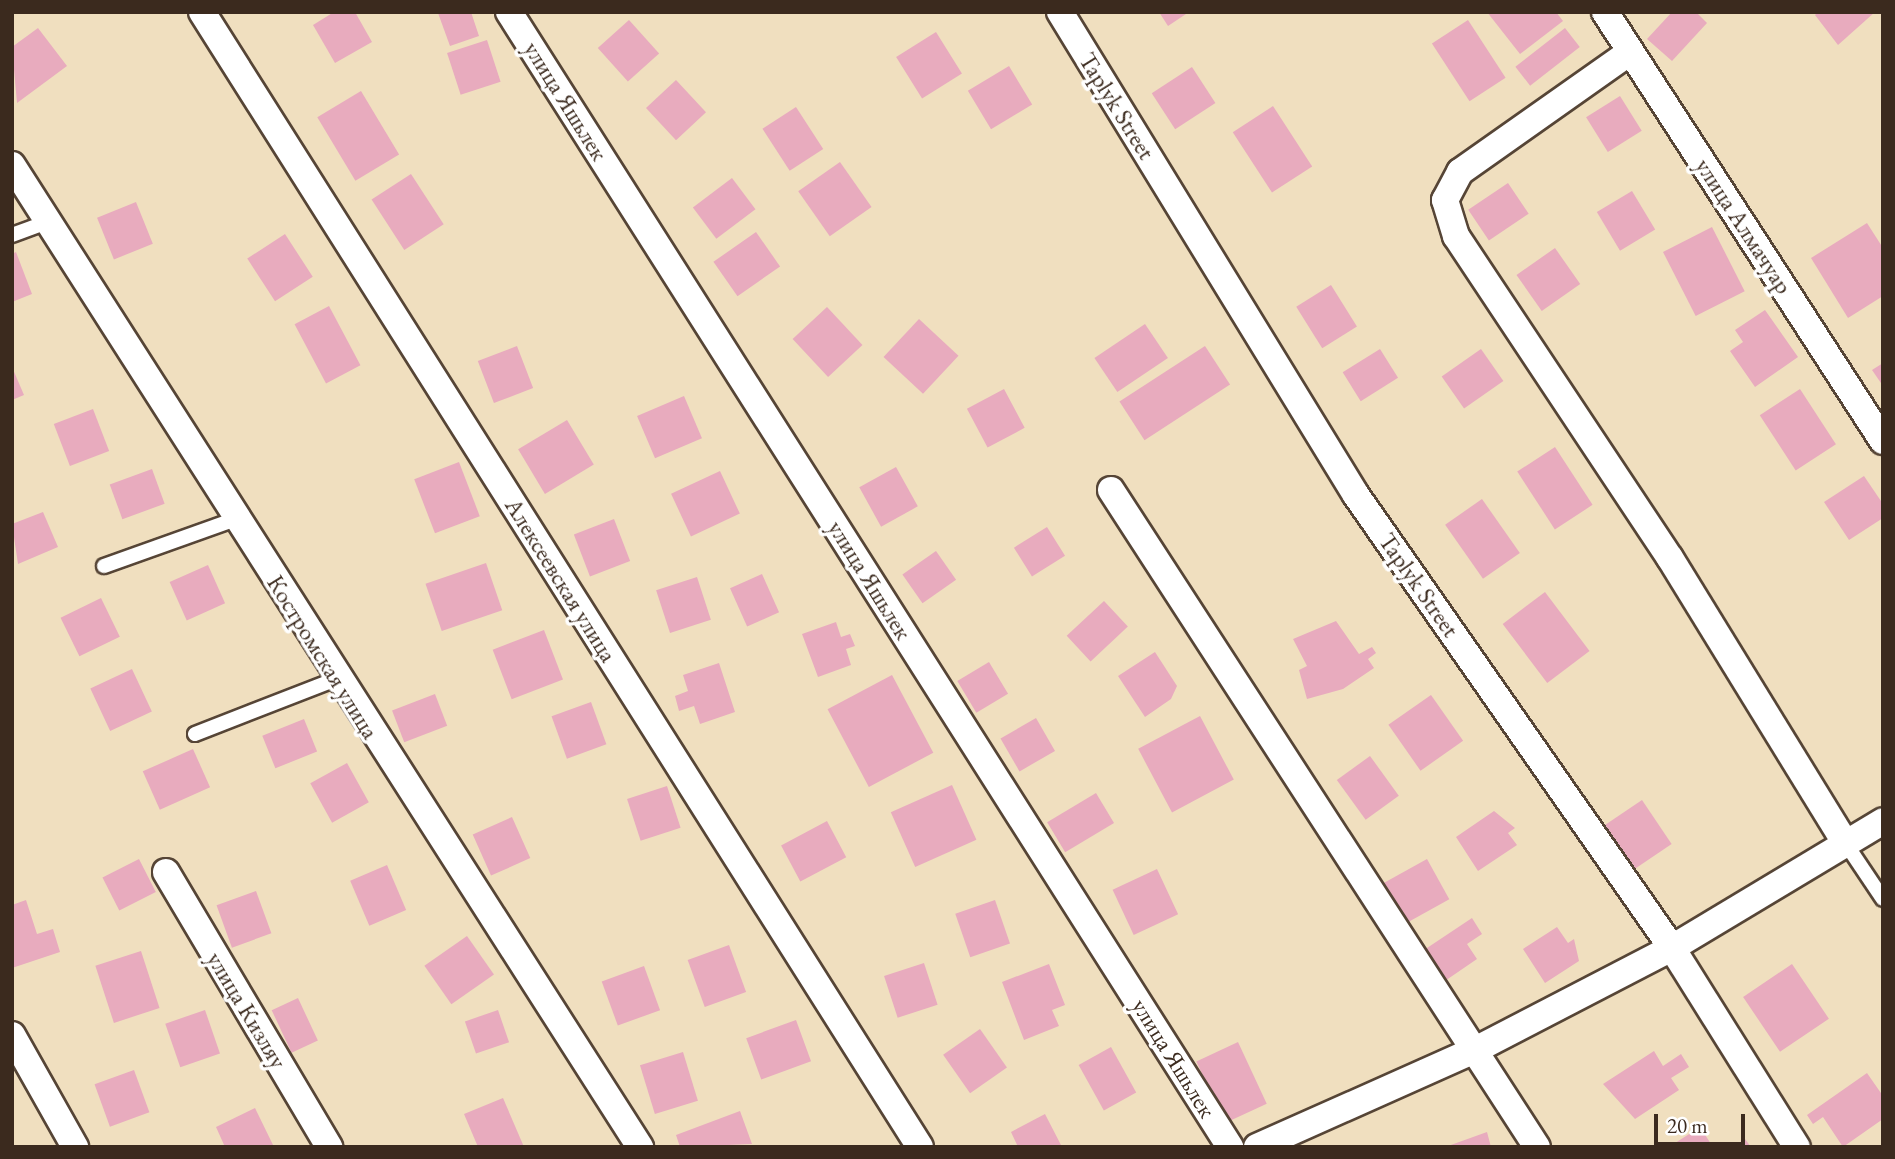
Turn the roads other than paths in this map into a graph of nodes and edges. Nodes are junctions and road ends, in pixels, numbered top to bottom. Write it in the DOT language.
graph roads {
  1 [pos="202,12"];
  2 [pos="509,12"];
  3 [pos="1060,12"];
  4 [pos="1605,12"];
  5 [pos="1630,52"];
  6 [pos="12,165"];
  7 [pos="50,221"];
  8 [pos="12,235"];
  9 [pos="1883,441"];
  10 [pos="1111,491"];
  11 [pos="236,519"];
  12 [pos="104,566"];
  13 [pos="336,679"];
  14 [pos="195,734"];
  15 [pos="1883,821"];
  16 [pos="1846,844"];
  17 [pos="166,872"];
  18 [pos="1883,899"];
  19 [pos="1672,948"];
  20 [pos="12,1035"];
  21 [pos="1477,1049"];
  22 [pos="75,1147"];
  23 [pos="329,1147"];
  24 [pos="640,1147"];
  25 [pos="920,1147"];
  26 [pos="1230,1147"];
  27 [pos="1257,1147"];
  28 [pos="1537,1147"];
  29 [pos="1797,1147"];
  1 -- 25 [label="street, Алексеевская улица"];
  2 -- 26 [label="street, улица Яшьлек"];
  3 -- 19 [label="street, Taplyk Street"];
  4 -- 5 [label="street, улица Алмачуар"];
  5 -- 9 [label="street, улица Алмачуар"];
  5 -- 16 [label="street"];
  6 -- 7 [label="street, Костромская улица"];
  7 -- 8 [label="lane"];
  7 -- 11 [label="street, Костромская улица"];
  10 -- 21 [label="street"];
  11 -- 12 [label="lane"];
  11 -- 13 [label="street, Костромская улица"];
  13 -- 14 [label="lane"];
  13 -- 24 [label="street, Костромская улица"];
  15 -- 16 [label="street"];
  16 -- 18 [label="lane"];
  16 -- 19 [label="street"];
  17 -- 23 [label="street, улица Кизляу"];
  19 -- 21 [label="street"];
  19 -- 29 [label="street, Taplyk Street"];
  20 -- 22 [label="street"];
  21 -- 27 [label="street"];
  21 -- 28 [label="street"];
}
